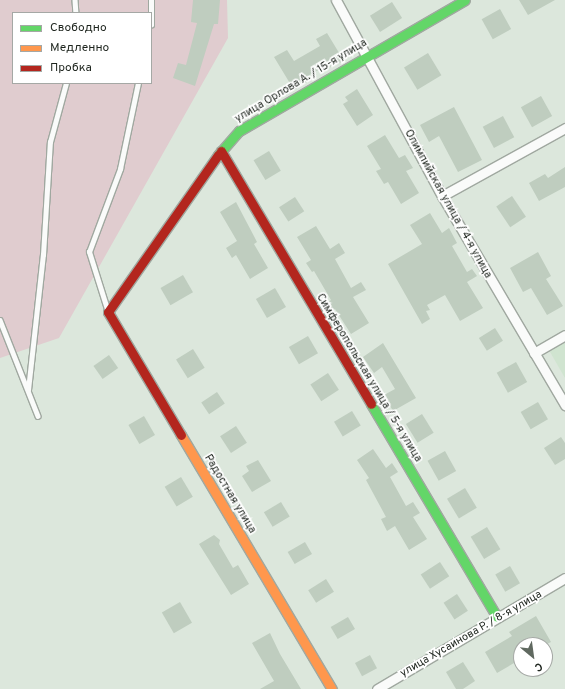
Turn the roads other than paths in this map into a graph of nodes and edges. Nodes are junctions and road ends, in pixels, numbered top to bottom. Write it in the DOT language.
graph roads {
  1 [pos="75,0"];
  2 [pos="151,0"];
  3 [pos="336,0"];
  4 [pos="465,0"];
  5 [pos="76,12"];
  6 [pos="151,12"];
  7 [pos="367,56"];
  8 [pos="66,84"];
  9 [pos="138,84"];
  10 [pos="565,128"];
  11 [pos="221,152"];
  12 [pos="442,196"];
  13 [pos="108,312"];
  14 [pos="0,320"];
  15 [pos="565,335"];
  16 [pos="534,352"];
  17 [pos="28,390"];
  18 [pos="565,405"];
  19 [pos="38,416"];
  20 [pos="565,578"];
  21 [pos="497,617"];
  22 [pos="332,689"];
  23 [pos="377,689"];
  1 -- 5 [label="lane"];
  2 -- 6 [label="lane"];
  3 -- 7 [label="street, Олимпийская улица / 4-я улица"];
  4 -- 7 [label="street, улица Орлова А. / 15-я улица"];
  7 -- 11 [label="street, улица Орлова А. / 15-я улица"];
  7 -- 12 [label="street, Олимпийская улица / 4-я улица"];
  8 -- 17 [label="lane"];
  9 -- 13 [label="lane"];
  10 -- 12 [label="street"];
  11 -- 13 [label="street, улица Орлова А. / 15-я улица"];
  11 -- 21 [label="street, Симферопольская улица / 5-я улица"];
  12 -- 16 [label="street, Олимпийская улица / 4-я улица"];
  13 -- 22 [label="street, Радостная улица"];
  14 -- 17 [label="lane"];
  15 -- 16 [label="street"];
  16 -- 18 [label="street, Олимпийская улица / 4-я улица"];
  17 -- 19 [label="lane"];
  20 -- 21 [label="street, улица Хусаинова Р. / 8-я улица"];
  21 -- 23 [label="street, улица Хусаинова Р. / 8-я улица"];
}
